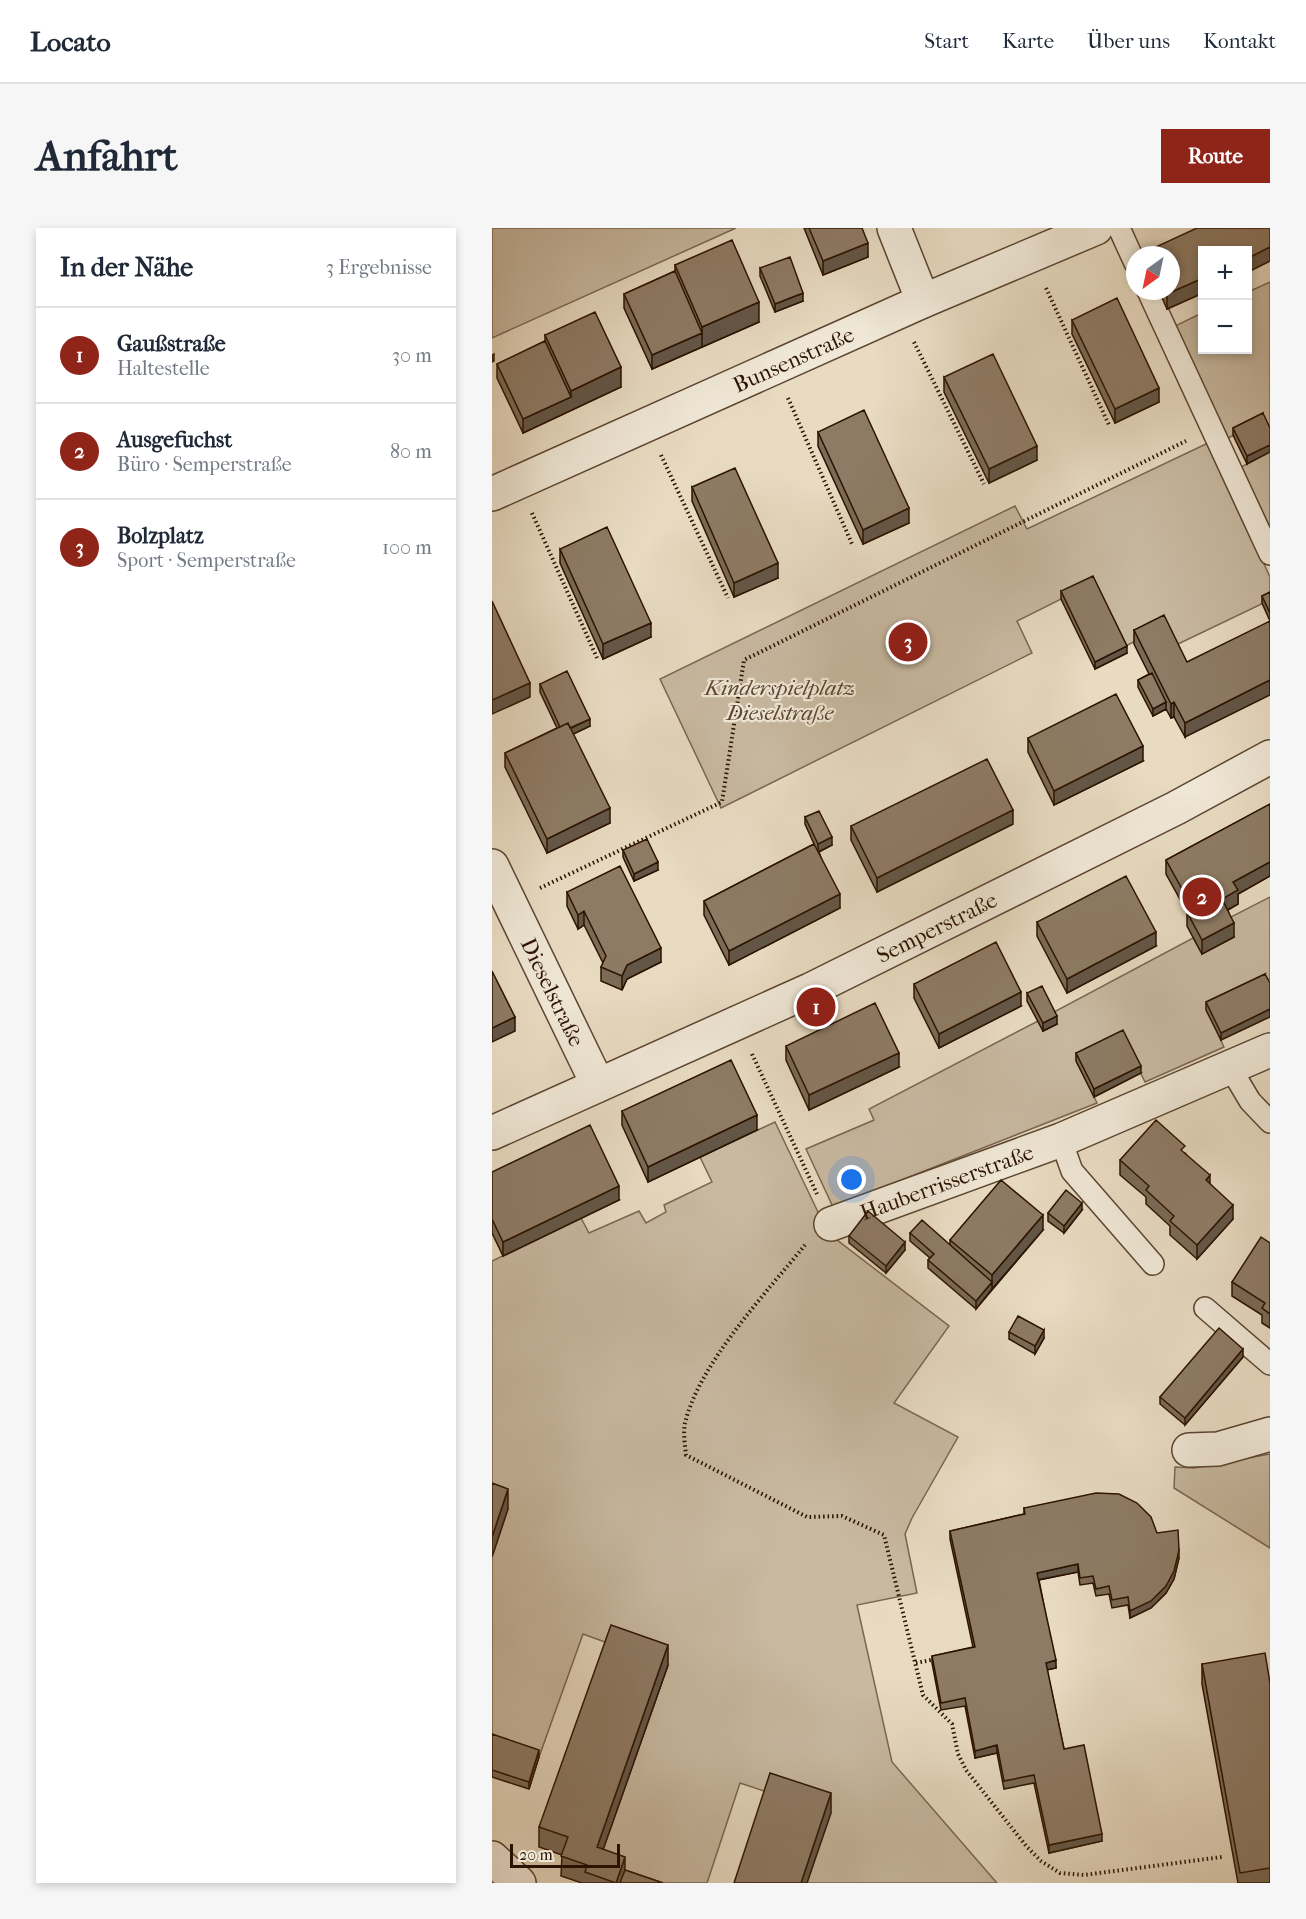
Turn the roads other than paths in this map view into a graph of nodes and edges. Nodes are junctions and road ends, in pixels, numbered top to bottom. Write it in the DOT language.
graph roads {
  1 [pos="894,228"];
  2 [pos="1096,228"];
  3 [pos="1119,228"];
  4 [pos="1127,246"];
  5 [pos="1152,300"];
  6 [pos="911,307"];
  7 [pos="505,488"];
  8 [pos="1270,554"];
  9 [pos="1270,757"];
  10 [pos="492,866"];
  11 [pos="1270,1050"];
  12 [pos="1231,1069"];
  13 [pos="598,1085"];
  14 [pos="1270,1122"];
  15 [pos="492,1133"];
  16 [pos="1061,1140"];
  17 [pos="831,1224"];
  18 [pos="1153,1264"];
  19 [pos="1205,1308"];
  20 [pos="1270,1364"];
  21 [pos="1270,1434"];
  22 [pos="1190,1450"];
  23 [pos="492,1858"];
  24 [pos="519,1883"];
  1 -- 6 [label="street"];
  2 -- 6 [label="street, Bunsenstraße"];
  3 -- 4 [label="lane"];
  5 -- 8 [label="lane"];
  6 -- 7 [label="street, Bunsenstraße"];
  9 -- 13 [label="street, Semperstraße"];
  10 -- 13 [label="street, Dieselstraße"];
  11 -- 12 [label="street, Hauberrisserstraße"];
  12 -- 14 [label="lane"];
  12 -- 16 [label="street, Hauberrisserstraße"];
  13 -- 15 [label="street, Semperstraße"];
  16 -- 17 [label="street, Hauberrisserstraße"];
  16 -- 18 [label="lane, Hauberrisserstraße"];
  19 -- 20 [label="lane"];
  21 -- 22 [label="street"];
  23 -- 24 [label="street"];
}
